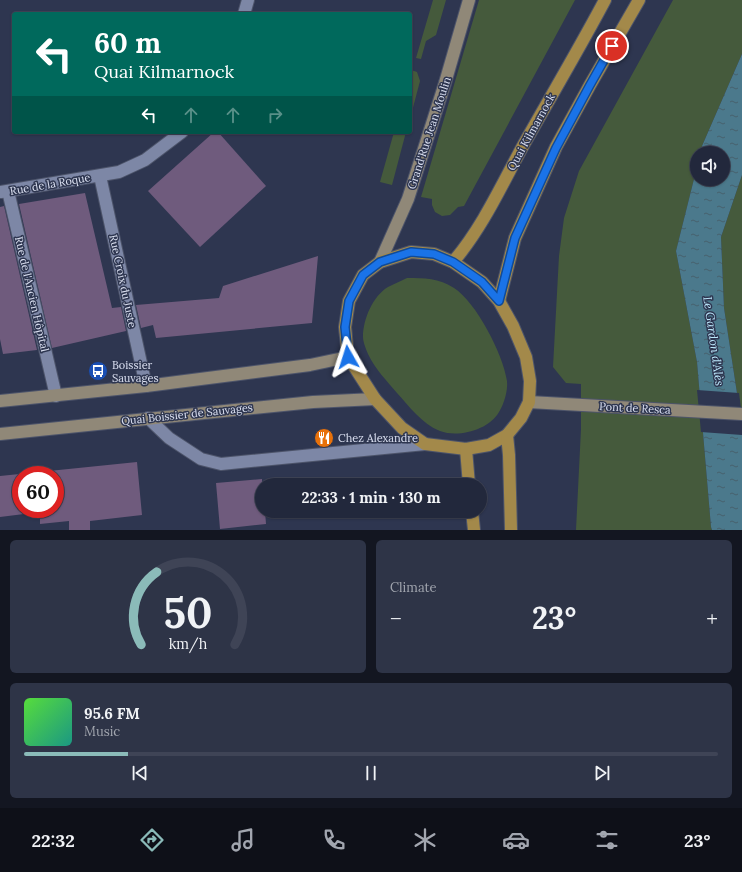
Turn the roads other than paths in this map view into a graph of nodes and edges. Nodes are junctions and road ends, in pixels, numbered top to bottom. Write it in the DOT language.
graph roads {
  1 [pos="248,0"];
  2 [pos="469,0"];
  3 [pos="605,0"];
  4 [pos="639,0"];
  5 [pos="245,12"];
  6 [pos="179,134"];
  7 [pos="100,176"];
  8 [pos="4,192"];
  9 [pos="380,262"];
  10 [pos="453,262"];
  11 [pos="499,301"];
  12 [pos="348,357"];
  13 [pos="146,386"];
  14 [pos="56,396"];
  15 [pos="375,399"];
  16 [pos="0,401"];
  17 [pos="529,402"];
  18 [pos="742,414"];
  19 [pos="148,418"];
  20 [pos="0,434"];
  21 [pos="507,435"];
  22 [pos="425,444"];
  23 [pos="466,449"];
  24 [pos="469,478"];
  25 [pos="473,518"];
  26 [pos="474,530"];
  27 [pos="511,530"];
  1 -- 5 [label="street"];
  2 -- 9 [label="main road, Grand'Rue Jean Moulin"];
  3 -- 10 [label="main road, Quai Kilmarnock"];
  4 -- 11 [label="main road"];
  6 -- 7 [label="street, Rue de la Roque"];
  7 -- 8 [label="street, Rue de la Roque"];
  7 -- 13 [label="street, Rue Croix du Juste"];
  8 -- 14 [label="street, Rue de l'Ancien Hôpital"];
  9 -- 10 [label="main road"];
  9 -- 12 [label="main road"];
  10 -- 11 [label="main road"];
  11 -- 17 [label="main road"];
  12 -- 13 [label="main road"];
  12 -- 15 [label="main road"];
  13 -- 14 [label="main road"];
  14 -- 16 [label="main road"];
  15 -- 19 [label="main road, Quai Boissier de Sauvages"];
  15 -- 22 [label="main road"];
  17 -- 18 [label="main road, Pont de Resca"];
  17 -- 21 [label="main road"];
  19 -- 20 [label="main road, Quai Boissier de Sauvages"];
  19 -- 22 [label="street"];
  21 -- 23 [label="main road"];
  21 -- 27 [label="main road"];
  22 -- 23 [label="main road"];
  23 -- 24 [label="main road"];
  25 -- 26 [label="main road"];
}
